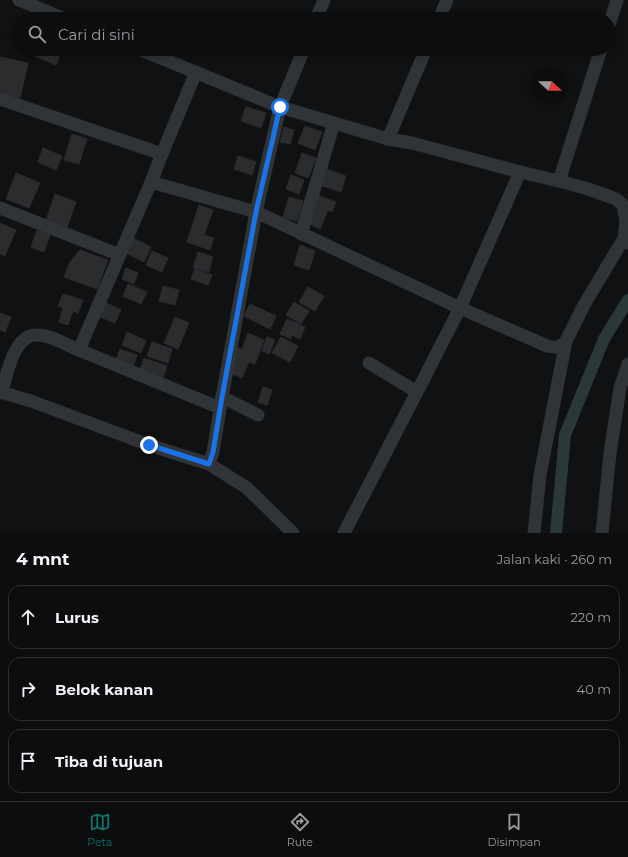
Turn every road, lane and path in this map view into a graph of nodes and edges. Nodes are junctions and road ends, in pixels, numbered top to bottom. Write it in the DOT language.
graph roads {
  1 [pos="19,0"];
  2 [pos="324,0"];
  3 [pos="447,0"];
  4 [pos="617,0"];
  5 [pos="48,12"];
  6 [pos="319,12"];
  7 [pos="442,12"];
  8 [pos="613,12"];
  9 [pos="156,56"];
  10 [pos="301,56"];
  11 [pos="423,56"];
  12 [pos="599,56"];
  13 [pos="196,72"];
  14 [pos="0,99"];
  15 [pos="280,107"];
  16 [pos="334,123"];
  17 [pos="388,139"];
  18 [pos="162,154"];
  19 [pos="520,172"];
  20 [pos="558,181"];
  21 [pos="151,182"];
  22 [pos="0,208"];
  23 [pos="256,212"];
  24 [pos="627,219"];
  25 [pos="301,234"];
  26 [pos="626,241"];
  27 [pos="120,255"];
  28 [pos="460,308"];
  29 [pos="566,341"];
  30 [pos="79,350"];
  31 [pos="369,363"];
  32 [pos="628,364"];
  33 [pos="1,392"];
  34 [pos="417,392"];
  35 [pos="221,403"];
  36 [pos="258,415"];
  37 [pos="211,459"];
  38 [pos="293,533"];
  39 [pos="344,533"];
  40 [pos="534,533"];
  41 [pos="602,533"];
  1 -- 5 [label="street"];
  2 -- 6 [label="street"];
  3 -- 7 [label="street"];
  4 -- 8 [label="street"];
  9 -- 13 [label="street"];
  10 -- 15 [label="street"];
  11 -- 17 [label="street"];
  12 -- 20 [label="street"];
  13 -- 15 [label="street"];
  13 -- 18 [label="street"];
  14 -- 18 [label="street"];
  15 -- 16 [label="street"];
  15 -- 23 [label="street"];
  16 -- 17 [label="street"];
  16 -- 25 [label="street"];
  17 -- 19 [label="street"];
  18 -- 21 [label="street"];
  19 -- 20 [label="street"];
  19 -- 28 [label="street"];
  20 -- 24 [label="street"];
  21 -- 23 [label="street"];
  21 -- 27 [label="street"];
  22 -- 27 [label="street"];
  23 -- 25 [label="street"];
  23 -- 35 [label="street"];
  24 -- 26 [label="street"];
  25 -- 28 [label="street"];
  26 -- 29 [label="street"];
  27 -- 30 [label="street"];
  28 -- 29 [label="street"];
  28 -- 34 [label="street"];
  29 -- 40 [label="street"];
  30 -- 33 [label="street"];
  30 -- 35 [label="street"];
  31 -- 34 [label="street"];
  32 -- 41 [label="street"];
  33 -- 37 [label="street"];
  34 -- 39 [label="street"];
  35 -- 36 [label="street"];
  35 -- 37 [label="street"];
  37 -- 38 [label="street"];
}
